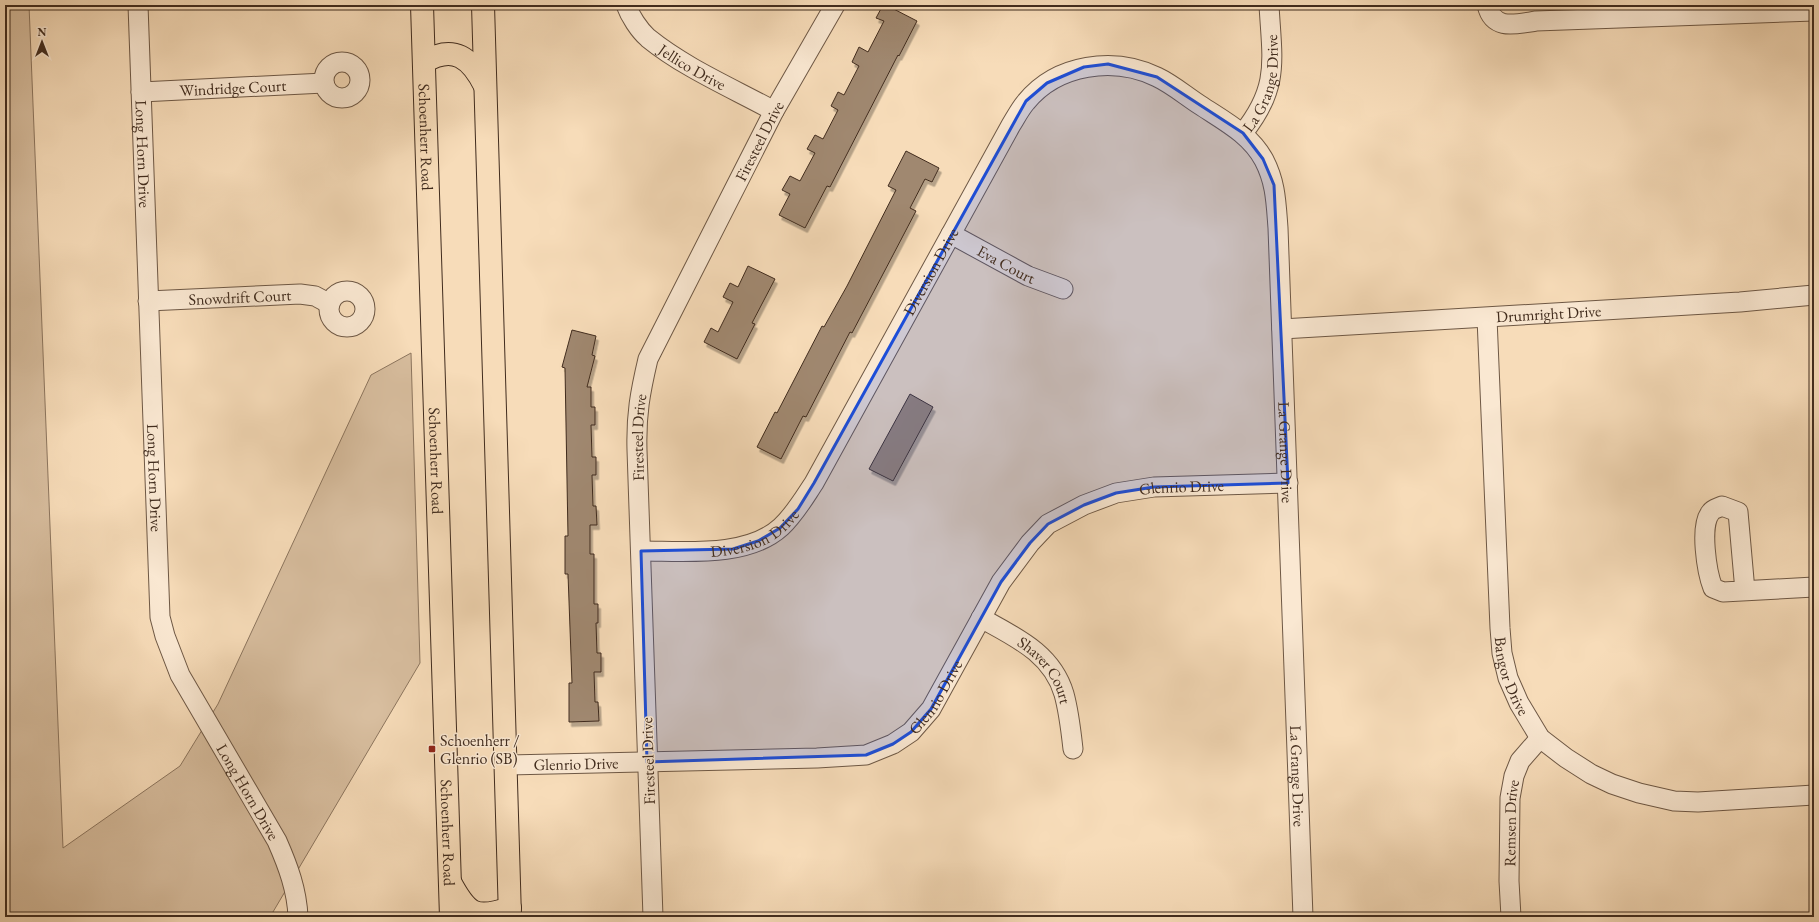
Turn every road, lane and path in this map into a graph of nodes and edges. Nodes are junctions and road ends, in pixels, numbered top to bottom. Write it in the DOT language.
graph roads {
  1 [pos="138,5"];
  2 [pos="422,5"];
  3 [pos="483,5"];
  4 [pos="626,5"];
  5 [pos="835,5"];
  6 [pos="1269,5"];
  7 [pos="1487,5"];
  8 [pos="1814,11"];
  9 [pos="424,62"];
  10 [pos="324,83"];
  11 [pos="485,87"];
  12 [pos="141,92"];
  13 [pos="774,111"];
  14 [pos="1243,133"];
  15 [pos="951,234"];
  16 [pos="1063,289"];
  17 [pos="1814,295"];
  18 [pos="148,301"];
  19 [pos="330,304"];
  20 [pos="1487,318"];
  21 [pos="1282,329"];
  22 [pos="1288,483"];
  23 [pos="641,551"];
  24 [pos="1814,587"];
  25 [pos="1745,591"];
  26 [pos="980,618"];
  27 [pos="1540,738"];
  28 [pos="1073,749"];
  29 [pos="647,762"];
  30 [pos="505,765"];
  31 [pos="1814,795"];
  32 [pos="450,882"];
  33 [pos="510,913"];
  34 [pos="298,917"];
  35 [pos="450,917"];
  36 [pos="653,917"];
  37 [pos="1303,917"];
  38 [pos="1511,917"];
  1 -- 12 [label="street, Long Horn Drive"];
  2 -- 9 [label="main road, Schoenherr Road"];
  3 -- 11 [label="main road"];
  4 -- 13 [label="street, Jellico Drive"];
  5 -- 13 [label="street, Firesteel Drive"];
  6 -- 14 [label="street, La Grange Drive"];
  7 -- 8 [label="street"];
  9 -- 11 [label="main road"];
  9 -- 32 [label="main road, Schoenherr Road"];
  10 -- 12 [label="street, Windridge Court"];
  11 -- 30 [label="main road"];
  12 -- 18 [label="street, Long Horn Drive"];
  13 -- 23 [label="street, Firesteel Drive"];
  14 -- 15 [label="street, Diversion Drive"];
  14 -- 21 [label="street, La Grange Drive"];
  15 -- 16 [label="street, Eva Court"];
  15 -- 23 [label="street, Diversion Drive"];
  17 -- 20 [label="street, Drumright Drive"];
  18 -- 19 [label="street, Snowdrift Court"];
  18 -- 34 [label="street, Long Horn Drive"];
  20 -- 21 [label="street, Drumright Drive"];
  20 -- 27 [label="street, Bangor Drive"];
  21 -- 22 [label="street, La Grange Drive"];
  22 -- 26 [label="street, Glenrio Drive"];
  22 -- 37 [label="street, La Grange Drive"];
  23 -- 29 [label="street, Firesteel Drive"];
  24 -- 25 [label="street"];
  26 -- 28 [label="street, Shaver Court"];
  26 -- 29 [label="street, Glenrio Drive"];
  27 -- 31 [label="street, Bangor Drive"];
  27 -- 38 [label="street, Remsen Drive"];
  29 -- 30 [label="street, Glenrio Drive"];
  29 -- 36 [label="street, Firesteel Drive"];
  30 -- 33 [label="main road"];
  32 -- 33 [label="main road"];
  32 -- 35 [label="main road, Schoenherr Road"];
}
